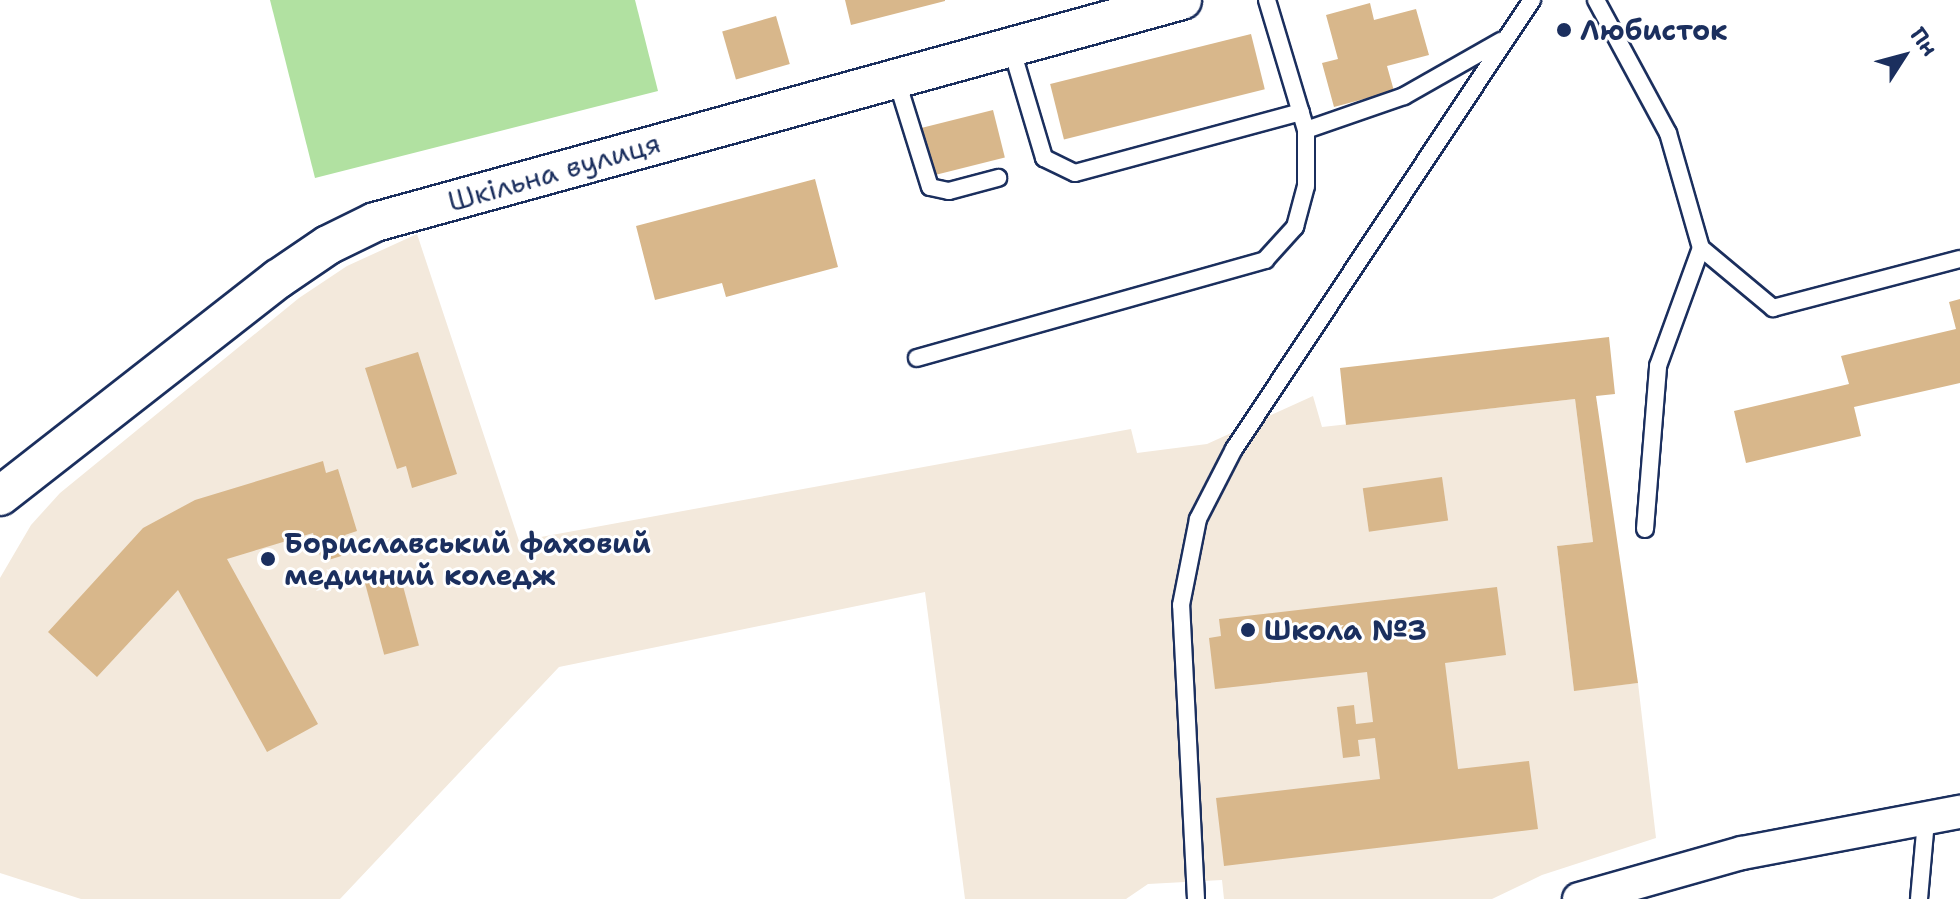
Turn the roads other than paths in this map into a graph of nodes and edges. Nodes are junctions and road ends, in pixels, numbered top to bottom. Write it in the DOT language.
graph roads {
  1 [pos="1182,0"];
  2 [pos="1267,0"];
  3 [pos="1532,0"];
  4 [pos="1596,0"];
  5 [pos="1104,10"];
  6 [pos="1506,38"];
  7 [pos="1011,47"];
  8 [pos="896,78"];
  9 [pos="1301,112"];
  10 [pos="1306,130"];
  11 [pos="998,178"];
  12 [pos="1701,248"];
  13 [pos="1960,259"];
  14 [pos="917,358"];
  15 [pos="0,496"];
  16 [pos="1645,529"];
  17 [pos="1960,812"];
  18 [pos="1926,820"];
  19 [pos="1196,899"];
  20 [pos="1579,899"];
  21 [pos="1919,899"];
  1 -- 5 [label="street, Шкільна вулиця"];
  2 -- 9 [label="lane"];
  3 -- 6 [label="lane"];
  4 -- 12 [label="lane"];
  5 -- 7 [label="street, Шкільна вулиця"];
  6 -- 10 [label="lane"];
  6 -- 19 [label="lane"];
  7 -- 8 [label="street, Шкільна вулиця"];
  7 -- 9 [label="lane"];
  8 -- 11 [label="lane"];
  8 -- 15 [label="street, Шкільна вулиця"];
  9 -- 10 [label="lane"];
  10 -- 14 [label="lane"];
  12 -- 13 [label="lane"];
  12 -- 16 [label="lane"];
  17 -- 18 [label="street"];
  18 -- 20 [label="street"];
  18 -- 21 [label="lane"];
}
